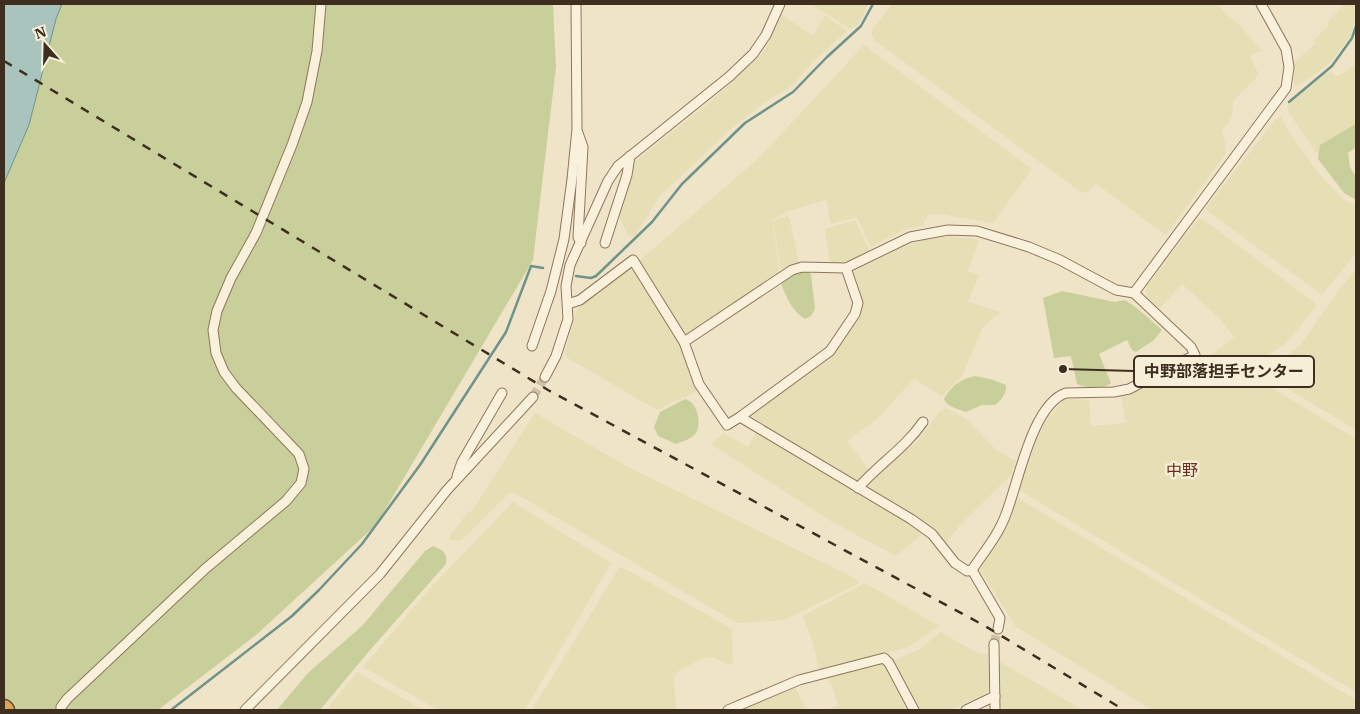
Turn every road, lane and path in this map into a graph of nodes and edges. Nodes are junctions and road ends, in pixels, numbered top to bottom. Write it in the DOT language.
graph roads {
  1 [pos="321,4"];
  2 [pos="576,4"];
  3 [pos="780,4"];
  4 [pos="1261,4"];
  5 [pos="577,129"];
  6 [pos="630,156"];
  7 [pos="581,243"];
  8 [pos="605,243"];
  9 [pos="846,268"];
  10 [pos="1134,293"];
  11 [pos="568,304"];
  12 [pos="684,342"];
  13 [pos="532,346"];
  14 [pos="545,377"];
  15 [pos="502,393"];
  16 [pos="533,397"];
  17 [pos="740,417"];
  18 [pos="923,422"];
  19 [pos="455,482"];
  20 [pos="858,488"];
  21 [pos="972,570"];
  22 [pos="998,629"];
  23 [pos="994,644"];
  24 [pos="995,696"];
  25 [pos="61,710"];
  26 [pos="245,710"];
  27 [pos="728,710"];
  28 [pos="914,710"];
  29 [pos="966,710"];
  30 [pos="994,710"];
  1 -- 25 [label="street"];
  2 -- 5 [label="street"];
  3 -- 6 [label="street"];
  4 -- 10 [label="street"];
  5 -- 7 [label="street"];
  5 -- 13 [label="street"];
  6 -- 7 [label="street"];
  6 -- 8 [label="street"];
  7 -- 11 [label="street"];
  9 -- 10 [label="street"];
  9 -- 12 [label="street"];
  9 -- 17 [label="street"];
  10 -- 21 [label="street"];
  11 -- 12 [label="street"];
  11 -- 14 [label="street"];
  12 -- 17 [label="street"];
  15 -- 19 [label="street"];
  16 -- 19 [label="street"];
  17 -- 20 [label="street"];
  18 -- 20 [label="street"];
  19 -- 26 [label="street"];
  20 -- 21 [label="street"];
  21 -- 22 [label="street"];
  23 -- 24 [label="street"];
  24 -- 29 [label="street"];
  24 -- 30 [label="street"];
  27 -- 28 [label="street"];
}
